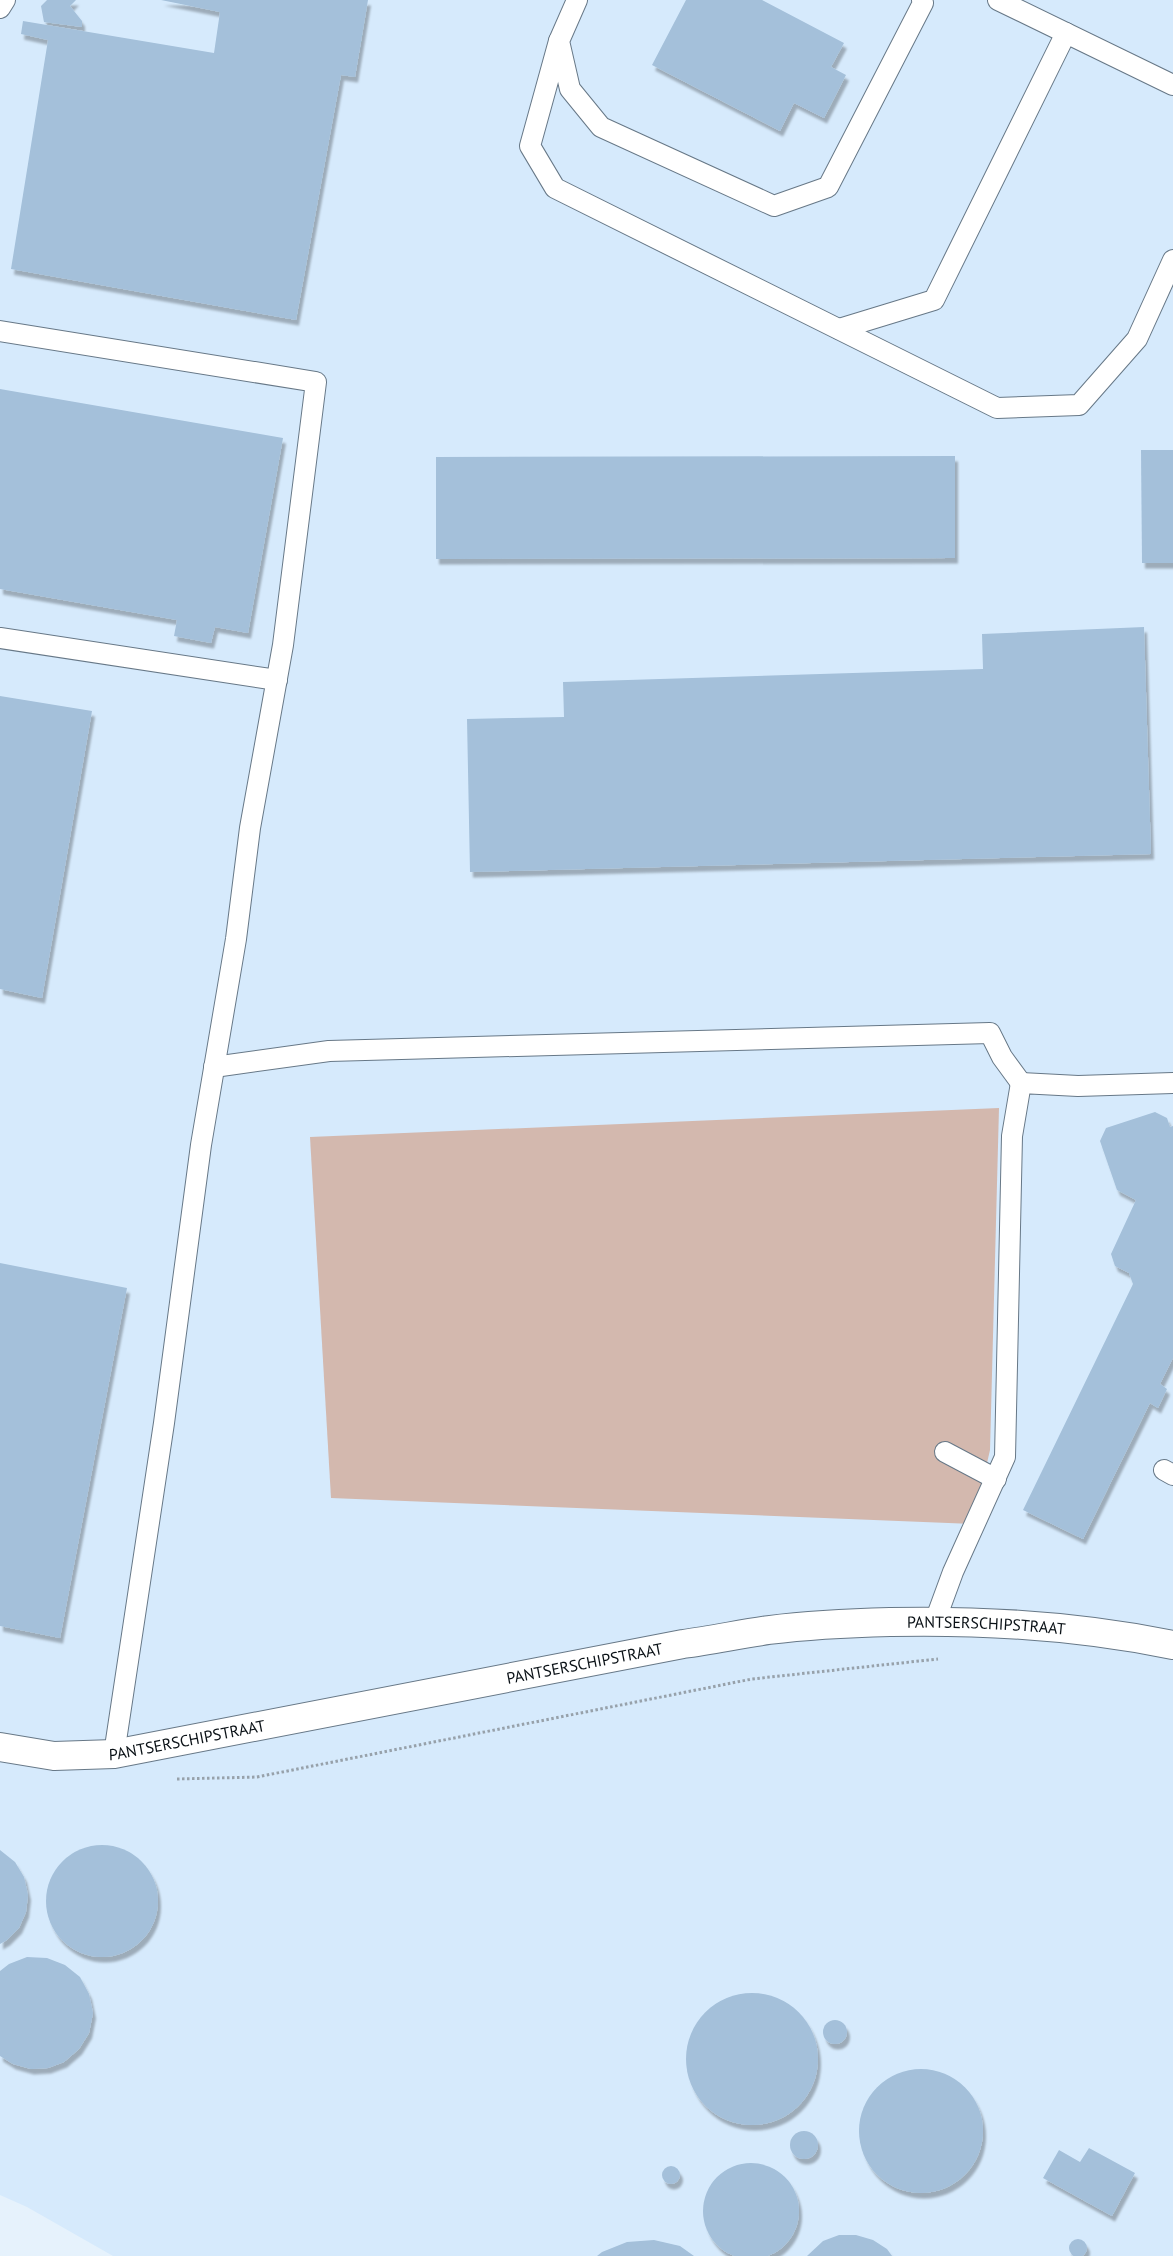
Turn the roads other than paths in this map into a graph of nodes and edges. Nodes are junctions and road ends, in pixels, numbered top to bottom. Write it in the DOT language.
graph roads {
  1 [pos="5,0"];
  2 [pos="577,0"];
  3 [pos="922,0"];
  4 [pos="998,0"];
  5 [pos="0,8"];
  6 [pos="1066,33"];
  7 [pos="559,41"];
  8 [pos="1173,85"];
  9 [pos="1173,260"];
  10 [pos="839,329"];
  11 [pos="0,331"];
  12 [pos="0,638"];
  13 [pos="277,680"];
  14 [pos="214,1067"];
  15 [pos="1021,1083"];
  16 [pos="1173,1083"];
  17 [pos="945,1452"];
  18 [pos="996,1478"];
  19 [pos="935,1621"];
  20 [pos="1173,1645"];
  21 [pos="0,1747"];
  22 [pos="114,1754"];
  1 -- 5 [label="lane"];
  2 -- 7 [label="lane"];
  3 -- 7 [label="lane"];
  4 -- 6 [label="lane"];
  6 -- 8 [label="lane"];
  6 -- 10 [label="lane"];
  7 -- 10 [label="lane"];
  9 -- 10 [label="lane"];
  11 -- 13 [label="lane"];
  12 -- 13 [label="lane"];
  13 -- 14 [label="lane"];
  14 -- 15 [label="lane"];
  14 -- 22 [label="lane"];
  15 -- 16 [label="lane"];
  15 -- 18 [label="lane"];
  17 -- 18 [label="lane"];
  18 -- 19 [label="lane"];
  19 -- 20 [label="main road, PANTSERSCHIPSTRAAT"];
  19 -- 22 [label="main road, PANTSERSCHIPSTRAAT"];
  21 -- 22 [label="main road, PANTSERSCHIPSTRAAT"];
}
